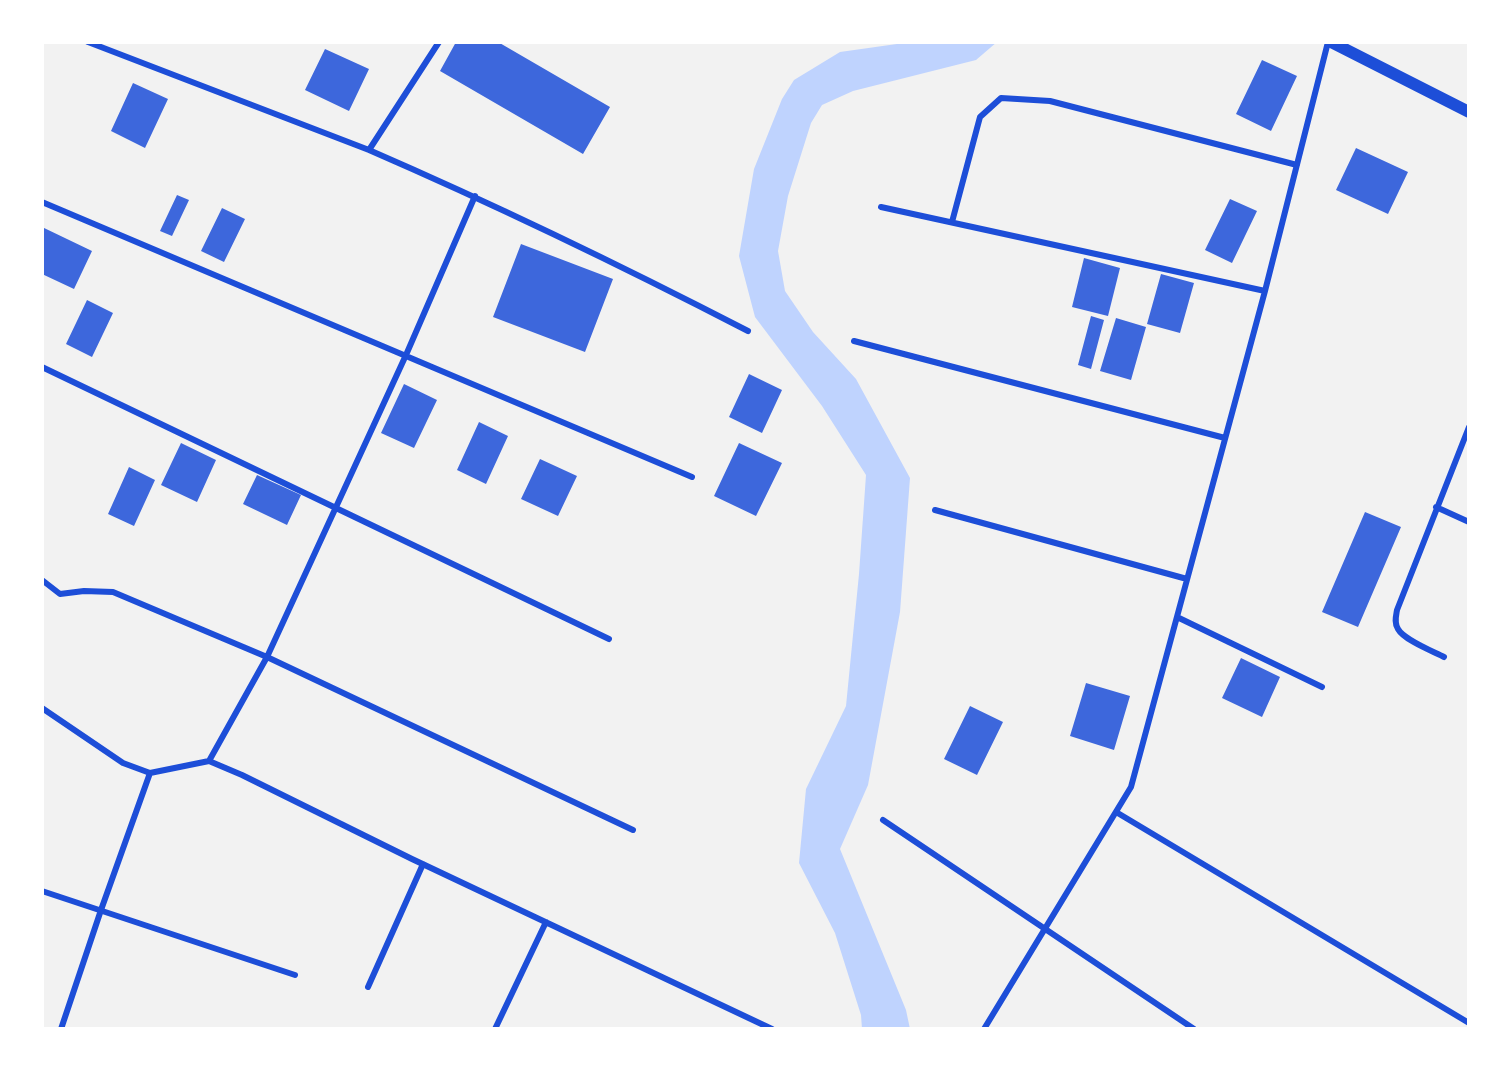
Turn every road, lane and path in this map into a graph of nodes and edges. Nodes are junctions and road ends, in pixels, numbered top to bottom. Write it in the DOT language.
graph roads {
  1 [pos="88,42"];
  2 [pos="439,42"];
  3 [pos="1329,42"];
  4 [pos="1469,112"];
  5 [pos="369,150"];
  6 [pos="1297,165"];
  7 [pos="475,196"];
  8 [pos="42,202"];
  9 [pos="881,207"];
  10 [pos="952,222"];
  11 [pos="1265,291"];
  12 [pos="748,331"];
  13 [pos="854,341"];
  14 [pos="406,355"];
  15 [pos="42,367"];
  16 [pos="1469,427"];
  17 [pos="1225,438"];
  18 [pos="692,477"];
  19 [pos="335,507"];
  20 [pos="1436,507"];
  21 [pos="935,510"];
  22 [pos="1469,522"];
  23 [pos="1187,579"];
  24 [pos="42,580"];
  25 [pos="1177,617"];
  26 [pos="609,639"];
  27 [pos="267,657"];
  28 [pos="1444,657"];
  29 [pos="1322,687"];
  30 [pos="42,708"];
  31 [pos="209,761"];
  32 [pos="150,773"];
  33 [pos="1116,812"];
  34 [pos="883,820"];
  35 [pos="633,830"];
  36 [pos="423,864"];
  37 [pos="42,891"];
  38 [pos="100,910"];
  39 [pos="546,922"];
  40 [pos="1045,930"];
  41 [pos="295,975"];
  42 [pos="368,987"];
  43 [pos="1469,1023"];
  44 [pos="61,1029"];
  45 [pos="495,1029"];
  46 [pos="772,1029"];
  47 [pos="984,1029"];
  48 [pos="1194,1029"];
  1 -- 5 [label="street"];
  2 -- 5 [label="street"];
  3 -- 4 [label="main road"];
  3 -- 6 [label="street"];
  5 -- 7 [label="street"];
  6 -- 10 [label="street"];
  6 -- 11 [label="street"];
  7 -- 12 [label="street"];
  7 -- 14 [label="street"];
  8 -- 14 [label="street"];
  9 -- 10 [label="street"];
  10 -- 11 [label="street"];
  11 -- 17 [label="street"];
  13 -- 17 [label="street"];
  14 -- 18 [label="street"];
  14 -- 19 [label="street"];
  15 -- 19 [label="street"];
  16 -- 20 [label="street"];
  17 -- 23 [label="street"];
  19 -- 26 [label="street"];
  19 -- 27 [label="street"];
  20 -- 22 [label="street"];
  20 -- 28 [label="street"];
  21 -- 23 [label="street"];
  23 -- 25 [label="street"];
  24 -- 27 [label="street"];
  25 -- 29 [label="street"];
  25 -- 33 [label="street"];
  27 -- 31 [label="street"];
  27 -- 35 [label="street"];
  30 -- 32 [label="street"];
  31 -- 32 [label="street"];
  31 -- 36 [label="street"];
  32 -- 38 [label="street"];
  33 -- 40 [label="street"];
  33 -- 43 [label="street"];
  34 -- 40 [label="street"];
  36 -- 39 [label="street"];
  36 -- 42 [label="street"];
  37 -- 38 [label="street"];
  38 -- 41 [label="street"];
  38 -- 44 [label="street"];
  39 -- 45 [label="street"];
  39 -- 46 [label="street"];
  40 -- 47 [label="street"];
  40 -- 48 [label="street"];
}
